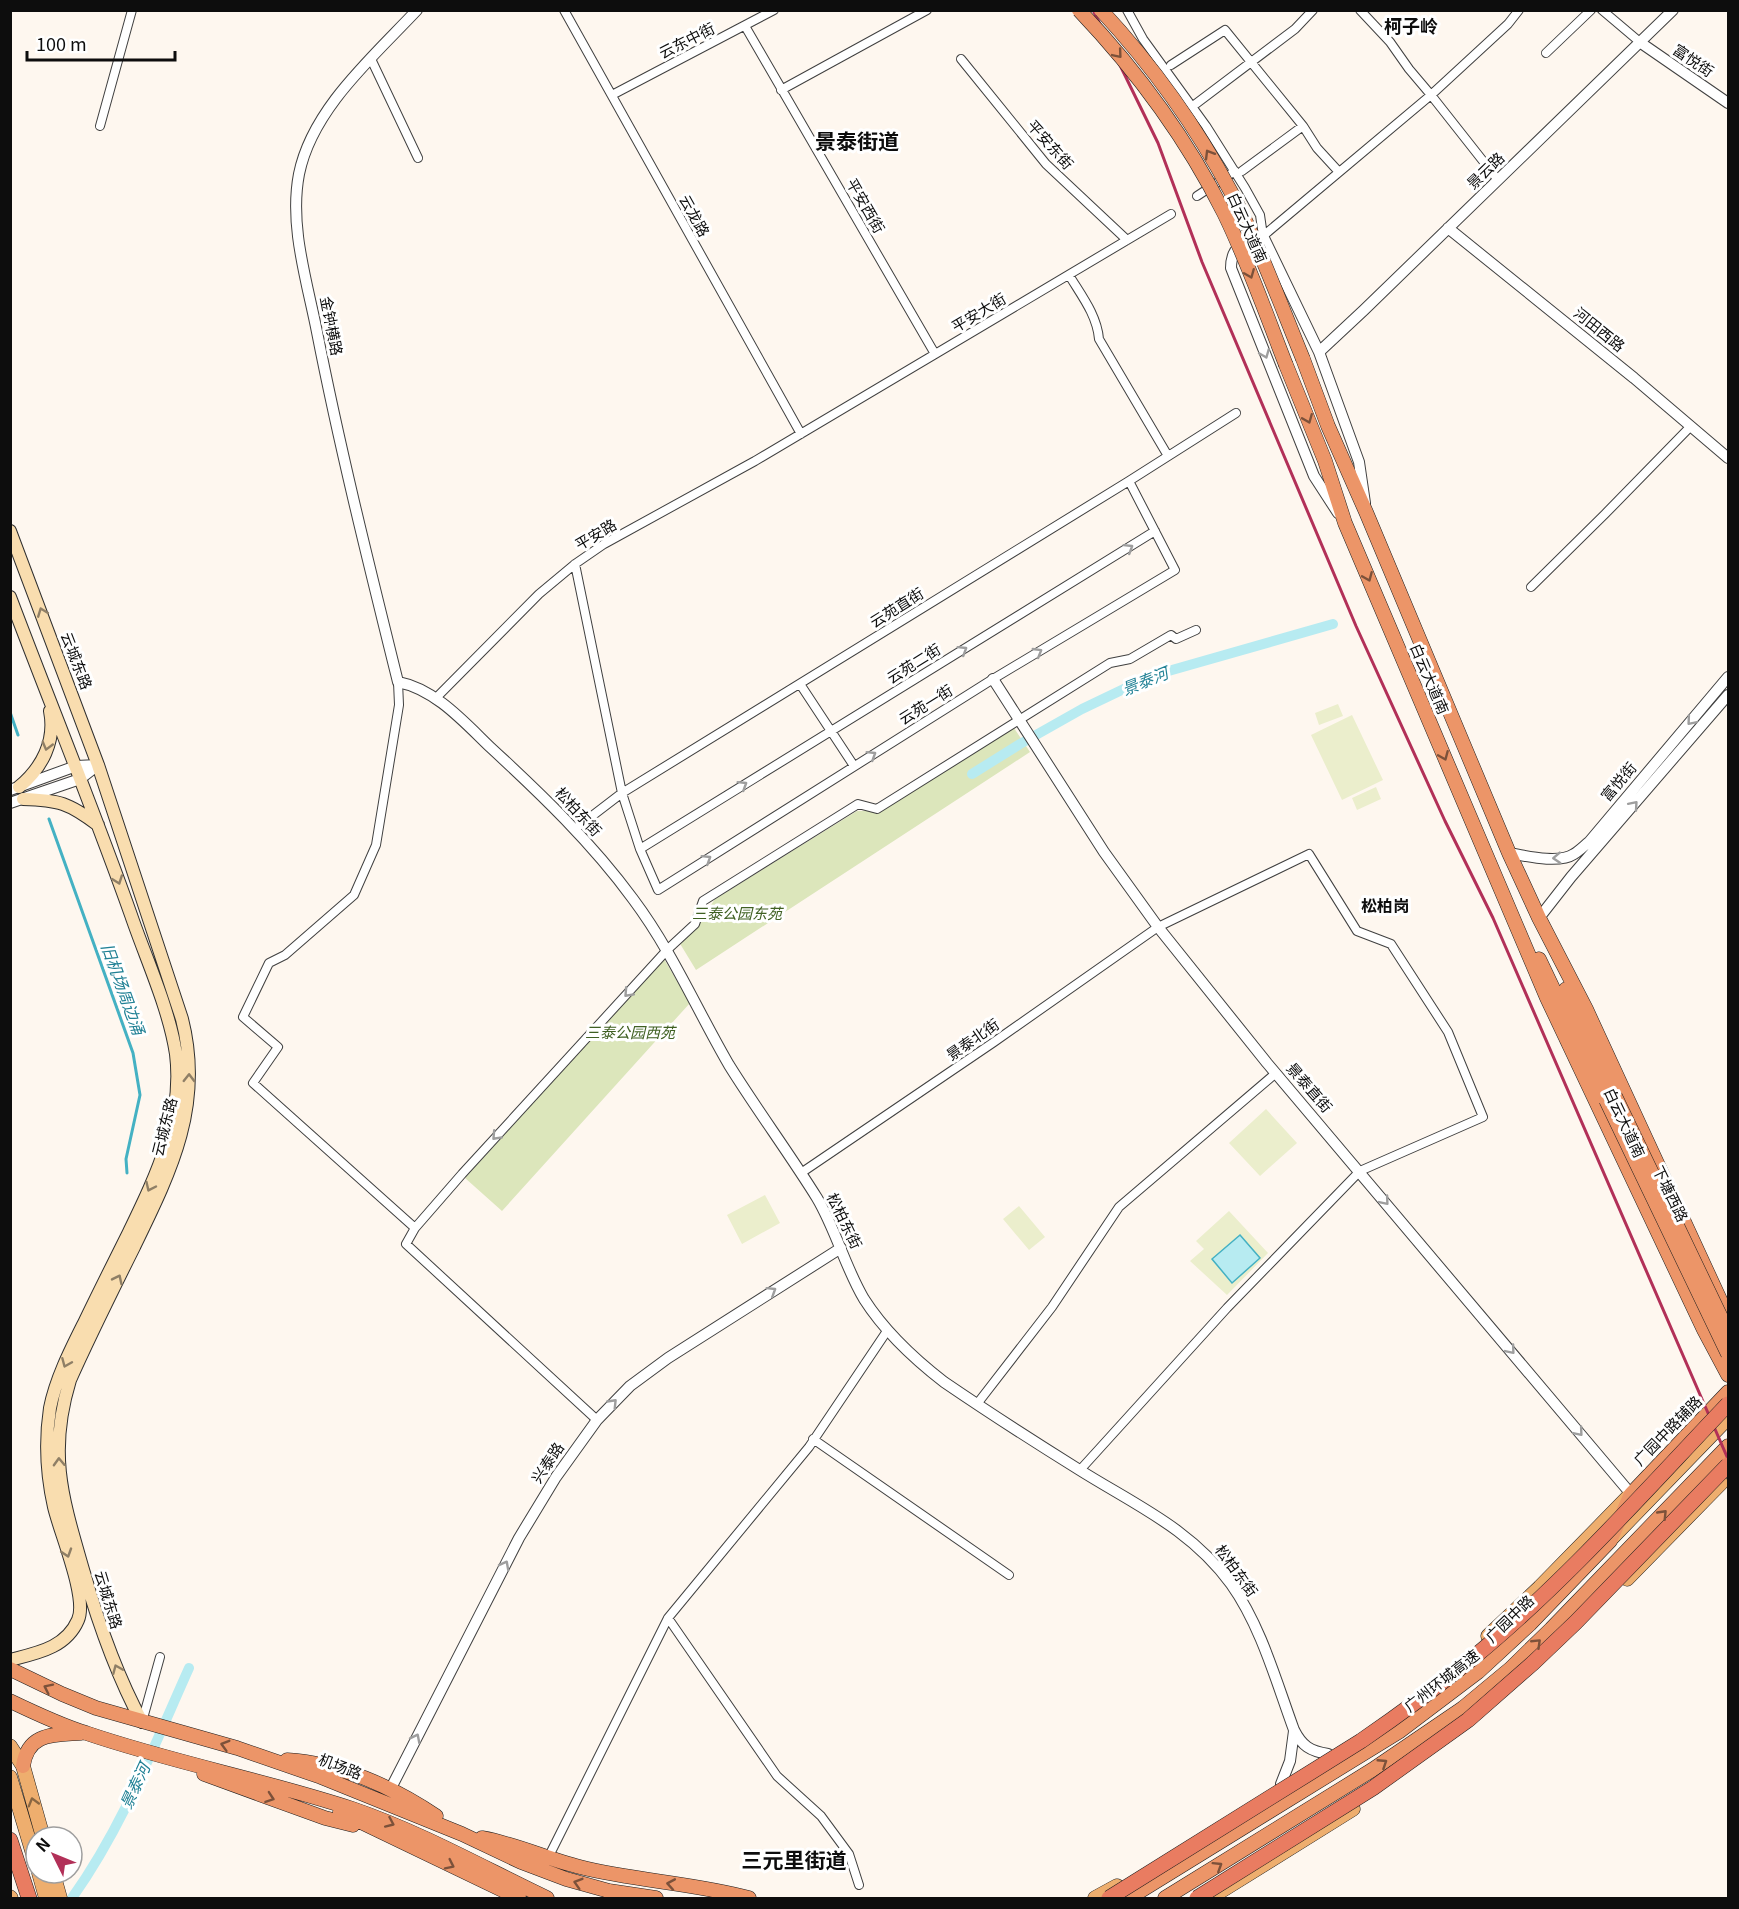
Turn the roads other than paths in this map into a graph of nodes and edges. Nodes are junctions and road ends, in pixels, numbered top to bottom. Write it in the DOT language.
graph roads {
  1 [pos="132,10"];
  2 [pos="417,10"];
  3 [pos="564,10"];
  4 [pos="774,10"];
  5 [pos="927,10"];
  6 [pos="1079,10"];
  7 [pos="1101,10"];
  8 [pos="1127,10"];
  9 [pos="1313,10"];
  10 [pos="1360,10"];
  11 [pos="1519,10"];
  12 [pos="1591,10"];
  13 [pos="1602,10"];
  14 [pos="1673,10"];
  15 [pos="745,26"];
  16 [pos="1641,43"];
  17 [pos="1546,53"];
  18 [pos="371,59"];
  19 [pos="961,59"];
  20 [pos="1250,62"];
  21 [pos="1171,65"];
  22 [pos="782,90"];
  23 [pos="612,95"];
  24 [pos="1431,95"];
  25 [pos="1728,103"];
  26 [pos="1193,106"];
  27 [pos="100,126"];
  28 [pos="1303,126"];
  29 [pos="418,158"];
  30 [pos="1238,171"];
  31 [pos="1339,172"];
  32 [pos="1498,180"];
  33 [pos="1197,196"];
  34 [pos="1171,214"];
  35 [pos="1448,228"];
  36 [pos="1263,236"];
  37 [pos="1127,240"];
  38 [pos="1069,275"];
  39 [pos="1319,352"];
  40 [pos="935,354"];
  41 [pos="1236,413"];
  42 [pos="1690,426"];
  43 [pos="801,434"];
  44 [pos="1168,456"];
  45 [pos="1728,458"];
  46 [pos="1130,481"];
  47 [pos="1366,512"];
  48 [pos="1345,523"];
  49 [pos="10,531"];
  50 [pos="1155,531"];
  51 [pos="575,564"];
  52 [pos="1531,587"];
  53 [pos="10,597"];
  54 [pos="1196,630"];
  55 [pos="1728,677"];
  56 [pos="993,679"];
  57 [pos="398,682"];
  58 [pos="800,684"];
  59 [pos="1728,694"];
  60 [pos="47,695"];
  61 [pos="435,699"];
  62 [pos="77,705"];
  63 [pos="56,715"];
  64 [pos="1019,720"];
  65 [pos="831,731"];
  66 [pos="98,765"];
  67 [pos="76,766"];
  68 [pos="854,766"];
  69 [pos="80,779"];
  70 [pos="622,793"];
  71 [pos="16,795"];
  72 [pos="98,825"];
  73 [pos="575,829"];
  74 [pos="640,849"];
  75 [pos="1509,853"];
  76 [pos="1539,918"];
  77 [pos="1515,921"];
  78 [pos="1158,927"];
  79 [pos="668,949"];
  80 [pos="1276,1073"];
  81 [pos="1611,1098"];
  82 [pos="1360,1171"];
  83 [pos="801,1173"];
  84 [pos="415,1228"];
  85 [pos="841,1248"];
  86 [pos="1728,1316"];
  87 [pos="1704,1330"];
  88 [pos="887,1331"];
  89 [pos="1728,1332"];
  90 [pos="1728,1354"];
  91 [pos="1728,1375"];
  92 [pos="1728,1392"];
  93 [pos="977,1404"];
  94 [pos="1728,1404"];
  95 [pos="1728,1418"];
  96 [pos="597,1420"];
  97 [pos="813,1439"];
  98 [pos="1728,1446"];
  99 [pos="1728,1465"];
  100 [pos="1080,1470"];
  101 [pos="1728,1475"];
  102 [pos="1631,1494"];
  103 [pos="1610,1541"];
  104 [pos="1662,1545"];
  105 [pos="1622,1556"];
  106 [pos="1578,1574"];
  107 [pos="1009,1575"];
  108 [pos="1540,1587"];
  109 [pos="668,1618"];
  110 [pos="160,1656"];
  111 [pos="16,1658"];
  112 [pos="10,1669"];
  113 [pos="10,1701"];
  114 [pos="143,1722"];
  115 [pos="1294,1730"];
  116 [pos="85,1733"];
  117 [pos="10,1746"];
  118 [pos="1328,1755"];
  119 [pos="1359,1757"];
  120 [pos="173,1759"];
  121 [pos="271,1759"];
  122 [pos="23,1766"];
  123 [pos="10,1777"];
  124 [pos="1281,1784"];
  125 [pos="390,1790"];
  126 [pos="294,1791"];
  127 [pos="1251,1824"];
  128 [pos="24,1825"];
  129 [pos="40,1825"];
  130 [pos="379,1831"];
  131 [pos="1203,1833"];
  132 [pos="1271,1833"];
  133 [pos="462,1834"];
  134 [pos="10,1840"];
  135 [pos="10,1854"];
  136 [pos="548,1858"];
  137 [pos="1177,1869"];
  138 [pos="1258,1869"];
  139 [pos="1119,1884"];
  140 [pos="859,1885"];
  141 [pos="1170,1898"];
  142 [pos="27,1899"];
  143 [pos="519,1899"];
  144 [pos="547,1899"];
  145 [pos="656,1899"];
  146 [pos="749,1899"];
  147 [pos="1095,1899"];
  148 [pos="1110,1899"];
  149 [pos="1129,1899"];
  150 [pos="1197,1899"];
  151 [pos="1210,1899"];
  1 -- 27 [label="street"];
  2 -- 18 [label="street, 金钟横路"];
  3 -- 23 [label="street, 云龙路"];
  4 -- 15 [label="street, 云东中街"];
  5 -- 22 [label="street"];
  6 -- 48 [label="highway, 白云大道南, one-way, bridge"];
  47 -- 7 [label="highway, 白云大道南, one-way, bridge"];
  8 -- 26 [label="street"];
  9 -- 20 [label="street"];
  10 -- 24 [label="street"];
  11 -- 24 [label="street"];
  12 -- 17 [label="street"];
  13 -- 16 [label="street"];
  14 -- 16 [label="street, 景云路"];
  15 -- 22 [label="street, 平安西街"];
  15 -- 23 [label="street, 云东中街"];
  16 -- 25 [label="street, 富悦街"];
  16 -- 32 [label="street, 景云路"];
  18 -- 29 [label="street"];
  18 -- 57 [label="street, 金钟横路"];
  19 -- 37 [label="street, 平安东街"];
  20 -- 21 [label="street"];
  20 -- 26 [label="street"];
  20 -- 28 [label="street"];
  22 -- 40 [label="street, 平安西街"];
  23 -- 43 [label="street, 云龙路"];
  24 -- 31 [label="street"];
  24 -- 32 [label="street"];
  26 -- 30 [label="street"];
  28 -- 30 [label="street"];
  28 -- 31 [label="street"];
  30 -- 33 [label="street"];
  30 -- 36 [label="street"];
  31 -- 36 [label="street"];
  32 -- 35 [label="street, 景云路"];
  34 -- 37 [label="street, 平安大街"];
  35 -- 39 [label="street, 景云路"];
  35 -- 42 [label="street, 河田西路"];
  36 -- 39 [label="street"];
  36 -- 48 [label="street, one-way"];
  37 -- 38 [label="street, 平安大街"];
  38 -- 40 [label="street, 平安大街"];
  38 -- 44 [label="street"];
  39 -- 47 [label="street"];
  40 -- 43 [label="street, 平安大街"];
  41 -- 44 [label="street, 云苑直街"];
  42 -- 45 [label="street, 河田西路"];
  42 -- 52 [label="street"];
  43 -- 51 [label="street, 平安路"];
  44 -- 46 [label="street, 云苑直街"];
  46 -- 50 [label="street"];
  46 -- 58 [label="street, 云苑直街"];
  47 -- 75 [label="highway, 白云大道南"];
  48 -- 77 [label="highway, 白云大道南, one-way"];
  62 -- 49 [label="main road, 云城东路, one-way"];
  56 -- 50 [label="street, 云苑一街, one-way"];
  65 -- 50 [label="street, 云苑二街, one-way"];
  51 -- 61 [label="street, 平安路"];
  51 -- 70 [label="street"];
  53 -- 60 [label="main road, 云城东路"];
  54 -- 64 [label="street"];
  55 -- 75 [label="street, 富悦街, one-way"];
  56 -- 64 [label="street, 景泰直街"];
  68 -- 56 [label="street, 云苑一街, one-way"];
  57 -- 61 [label="street, 松柏东街"];
  57 -- 84 [label="street"];
  58 -- 65 [label="street"];
  58 -- 70 [label="street, 云苑直街"];
  76 -- 59 [label="street, 富悦街, one-way"];
  60 -- 63 [label="main road, 云城东路"];
  60 -- 71 [label="main road, one-way"];
  61 -- 73 [label="street, 松柏东街"];
  62 -- 63 [label="main road"];
  62 -- 66 [label="main road, 云城东路"];
  63 -- 67 [label="main road, 云城东路"];
  64 -- 78 [label="street, 景泰直街"];
  64 -- 79 [label="street"];
  65 -- 68 [label="street"];
  74 -- 65 [label="street, 云苑二街, one-way"];
  66 -- 67 [label="street"];
  66 -- 69 [label="street"];
  114 -- 66 [label="main road, 云城东路, one-way"];
  67 -- 69 [label="main road, 云城东路"];
  67 -- 71 [label="street"];
  74 -- 68 [label="street, 云苑一街, one-way"];
  69 -- 71 [label="street"];
  69 -- 72 [label="main road, 云城东路"];
  70 -- 73 [label="street, 云苑直街"];
  70 -- 74 [label="street"];
  71 -- 72 [label="main road"];
  72 -- 111 [label="main road, 云城东路, one-way"];
  73 -- 79 [label="street, 松柏东街"];
  75 -- 76 [label="highway, 白云大道南"];
  76 -- 81 [label="highway, 下塘西路"];
  76 -- 86 [label="highway, 白云大道南"];
  77 -- 81 [label="highway, 下塘西路"];
  77 -- 87 [label="highway, 白云大道南"];
  78 -- 80 [label="street, 景泰直街"];
  78 -- 82 [label="street, 景泰北街"];
  78 -- 83 [label="street, 景泰北街"];
  79 -- 83 [label="street, 松柏东街"];
  79 -- 84 [label="street, one-way"];
  80 -- 82 [label="street, 景泰直街"];
  80 -- 93 [label="street"];
  81 -- 89 [label="highway, 下塘西路, bridge"];
  81 -- 90 [label="highway, 下塘西路, bridge"];
  82 -- 100 [label="street"];
  82 -- 102 [label="street, 景泰直街, one-way"];
  83 -- 85 [label="street, 松柏东街"];
  84 -- 96 [label="street"];
  85 -- 88 [label="street, 松柏东街"];
  96 -- 85 [label="street, 兴泰路, one-way"];
  86 -- 87 [label="highway"];
  87 -- 91 [label="highway, 白云大道南"];
  88 -- 93 [label="street, 松柏东街"];
  88 -- 97 [label="street"];
  92 -- 102 [label="highway, 广园中路辅路"];
  93 -- 100 [label="street, 松柏东街"];
  94 -- 148 [label="highway, 广州环城高速, bridge"];
  95 -- 103 [label="main road, 广园中路"];
  125 -- 96 [label="street, 兴泰路, one-way"];
  97 -- 107 [label="street"];
  97 -- 109 [label="street"];
  105 -- 98 [label="highway, one-way"];
  99 -- 150 [label="highway, bridge"];
  100 -- 115 [label="street, 松柏东街"];
  101 -- 104 [label="main road"];
  102 -- 103 [label="highway, 广园中路辅路"];
  102 -- 108 [label="main road"];
  103 -- 106 [label="highway, 广园中路"];
  104 -- 105 [label="main road"];
  104 -- 138 [label="main road"];
  132 -- 105 [label="highway, one-way"];
  106 -- 108 [label="main road"];
  106 -- 119 [label="highway, 广园中路"];
  108 -- 118 [label="main road"];
  109 -- 136 [label="street"];
  109 -- 140 [label="street"];
  110 -- 114 [label="street"];
  114 -- 112 [label="highway, 机场路, one-way"];
  113 -- 116 [label="highway"];
  121 -- 114 [label="highway, 机场路, one-way"];
  115 -- 118 [label="street"];
  115 -- 124 [label="street"];
  116 -- 120 [label="highway"];
  116 -- 122 [label="highway"];
  117 -- 122 [label="main road"];
  118 -- 119 [label="main road"];
  118 -- 124 [label="main road"];
  119 -- 127 [label="highway, 广园中路"];
  120 -- 126 [label="highway"];
  120 -- 130 [label="highway, one-way"];
  121 -- 125 [label="highway"];
  121 -- 133 [label="highway, 机场路"];
  129 -- 122 [label="main road, one-way"];
  123 -- 128 [label="main road"];
  124 -- 127 [label="main road"];
  124 -- 131 [label="main road"];
  125 -- 133 [label="highway"];
  126 -- 130 [label="highway"];
  126 -- 144 [label="highway, one-way"];
  127 -- 137 [label="highway, 广园中路"];
  130 -- 143 [label="highway, one-way"];
  131 -- 137 [label="main road"];
  131 -- 139 [label="main road"];
  132 -- 138 [label="main road"];
  141 -- 132 [label="highway, one-way"];
  133 -- 136 [label="highway"];
  145 -- 133 [label="highway, 机场路, one-way"];
  134 -- 142 [label="highway"];
  135 -- 142 [label="main road"];
  146 -- 136 [label="highway, one-way"];
  137 -- 149 [label="highway, 广园中路"];
  138 -- 151 [label="main road"];
  139 -- 147 [label="main road"];
  139 -- 148 [label="main road"];
}
